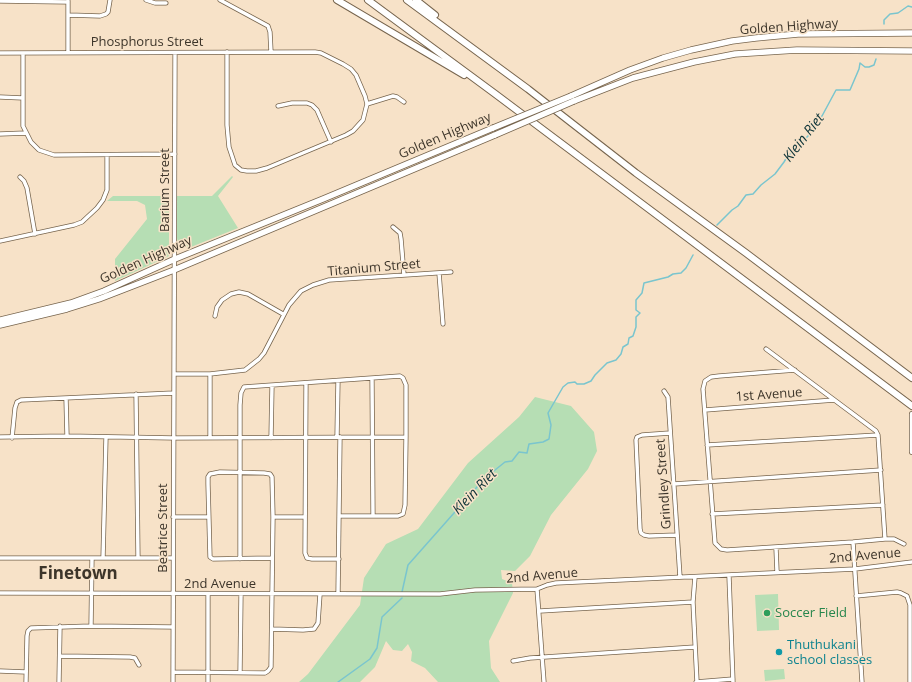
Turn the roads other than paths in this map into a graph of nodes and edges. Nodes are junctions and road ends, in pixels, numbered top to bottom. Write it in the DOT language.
graph roads {
  1 [pos="110,0"];
  2 [pos="146,0"];
  3 [pos="220,0"];
  4 [pos="337,0"];
  5 [pos="368,0"];
  6 [pos="407,0"];
  7 [pos="416,0"];
  8 [pos="0,1"];
  9 [pos="68,1"];
  10 [pos="166,3"];
  11 [pos="69,16"];
  12 [pos="912,33"];
  13 [pos="912,51"];
  14 [pos="68,52"];
  15 [pos="227,52"];
  16 [pos="271,52"];
  17 [pos="0,53"];
  18 [pos="23,53"];
  19 [pos="175,53"];
  20 [pos="502,70"];
  21 [pos="494,93"];
  22 [pos="0,97"];
  23 [pos="23,98"];
  24 [pos="573,99"];
  25 [pos="404,102"];
  26 [pos="367,104"];
  27 [pos="278,106"];
  28 [pos="0,134"];
  29 [pos="26,134"];
  30 [pos="331,142"];
  31 [pos="174,154"];
  32 [pos="107,156"];
  33 [pos="20,177"];
  34 [pos="393,227"];
  35 [pos="35,234"];
  36 [pos="0,241"];
  37 [pos="175,258"];
  38 [pos="174,270"];
  39 [pos="451,272"];
  40 [pos="439,273"];
  41 [pos="404,275"];
  42 [pos="283,314"];
  43 [pos="215,316"];
  44 [pos="0,320"];
  45 [pos="443,324"];
  46 [pos="0,325"];
  47 [pos="766,349"];
  48 [pos="795,370"];
  49 [pos="174,374"];
  50 [pos="210,374"];
  51 [pos="912,378"];
  52 [pos="372,379"];
  53 [pos="338,382"];
  54 [pos="306,383"];
  55 [pos="272,386"];
  56 [pos="664,391"];
  57 [pos="174,393"];
  58 [pos="136,394"];
  59 [pos="66,398"];
  60 [pos="834,400"];
  61 [pos="912,406"];
  62 [pos="705,410"];
  63 [pos="912,414"];
  64 [pos="670,433"];
  65 [pos="878,435"];
  66 [pos="67,436"];
  67 [pos="0,437"];
  68 [pos="106,437"];
  69 [pos="305,437"];
  70 [pos="339,437"];
  71 [pos="373,437"];
  72 [pos="406,437"];
  73 [pos="12,438"];
  74 [pos="137,438"];
  75 [pos="174,438"];
  76 [pos="210,438"];
  77 [pos="241,438"];
  78 [pos="271,438"];
  79 [pos="708,445"];
  80 [pos="912,452"];
  81 [pos="881,470"];
  82 [pos="241,472"];
  83 [pos="710,481"];
  84 [pos="674,484"];
  85 [pos="883,505"];
  86 [pos="712,514"];
  87 [pos="340,516"];
  88 [pos="373,516"];
  89 [pos="173,517"];
  90 [pos="208,517"];
  91 [pos="273,517"];
  92 [pos="305,517"];
  93 [pos="677,535"];
  94 [pos="885,539"];
  95 [pos="853,542"];
  96 [pos="904,544"];
  97 [pos="776,548"];
  98 [pos="0,558"];
  99 [pos="92,558"];
  100 [pos="103,558"];
  101 [pos="138,558"];
  102 [pos="173,558"];
  103 [pos="272,558"];
  104 [pos="240,559"];
  105 [pos="339,560"];
  106 [pos="912,562"];
  107 [pos="855,569"];
  108 [pos="777,572"];
  109 [pos="728,576"];
  110 [pos="680,577"];
  111 [pos="695,577"];
  112 [pos="537,589"];
  113 [pos="0,593"];
  114 [pos="92,594"];
  115 [pos="173,594"];
  116 [pos="208,594"];
  117 [pos="241,594"];
  118 [pos="272,594"];
  119 [pos="320,594"];
  120 [pos="338,594"];
  121 [pos="856,596"];
  122 [pos="693,602"];
  123 [pos="540,611"];
  124 [pos="60,626"];
  125 [pos="92,626"];
  126 [pos="173,627"];
  127 [pos="272,629"];
  128 [pos="695,647"];
  129 [pos="60,656"];
  130 [pos="542,658"];
  131 [pos="513,661"];
  132 [pos="139,665"];
  133 [pos="0,671"];
  134 [pos="26,672"];
  135 [pos="173,672"];
  136 [pos="208,672"];
  137 [pos="240,672"];
  138 [pos="733,681"];
  139 [pos="26,682"];
  140 [pos="60,682"];
  141 [pos="172,682"];
  142 [pos="208,682"];
  143 [pos="544,682"];
  144 [pos="696,682"];
  145 [pos="862,682"];
  146 [pos="910,682"];
  1 -- 11 [label="street"];
  2 -- 10 [label="street"];
  3 -- 16 [label="street"];
  4 -- 21 [label="highway"];
  5 -- 21 [label="highway"];
  6 -- 20 [label="highway"];
  7 -- 20 [label="highway"];
  8 -- 9 [label="street"];
  9 -- 11 [label="street"];
  11 -- 14 [label="street"];
  12 -- 24 [label="main road, Golden Highway"];
  13 -- 24 [label="main road, Golden Highway"];
  14 -- 18 [label="street, Phosphorus Street"];
  14 -- 19 [label="street, Phosphorus Street"];
  15 -- 16 [label="street, Phosphorus Street"];
  15 -- 19 [label="street, Phosphorus Street"];
  15 -- 30 [label="street"];
  16 -- 26 [label="street, Phosphorus Street"];
  17 -- 18 [label="street, Phosphorus Street"];
  18 -- 23 [label="street"];
  19 -- 31 [label="street, Barium Street"];
  20 -- 51 [label="highway"];
  21 -- 61 [label="highway"];
  22 -- 23 [label="street"];
  23 -- 29 [label="street"];
  24 -- 37 [label="main road, Golden Highway, bridge"];
  24 -- 38 [label="main road, Golden Highway, bridge"];
  25 -- 26 [label="street"];
  26 -- 30 [label="street"];
  27 -- 30 [label="street"];
  28 -- 29 [label="street"];
  29 -- 32 [label="street"];
  31 -- 32 [label="street"];
  31 -- 37 [label="street, Barium Street"];
  32 -- 35 [label="street"];
  33 -- 35 [label="street"];
  34 -- 41 [label="street"];
  35 -- 36 [label="street"];
  37 -- 38 [label="street, Barium Street"];
  37 -- 44 [label="main road, Golden Highway"];
  38 -- 46 [label="main road, Golden Highway"];
  38 -- 49 [label="street, Barium Street"];
  39 -- 40 [label="street, Titanium Street"];
  40 -- 41 [label="street, Titanium Street"];
  40 -- 45 [label="street"];
  41 -- 42 [label="street, Titanium Street"];
  42 -- 43 [label="street"];
  42 -- 50 [label="street, Titanium Street"];
  47 -- 48 [label="street"];
  48 -- 60 [label="street"];
  48 -- 62 [label="street"];
  49 -- 50 [label="street, Titanium Street"];
  49 -- 57 [label="street, Beatrice Street"];
  50 -- 76 [label="street"];
  52 -- 53 [label="street"];
  52 -- 71 [label="street"];
  52 -- 72 [label="street"];
  53 -- 54 [label="street"];
  53 -- 70 [label="street"];
  54 -- 55 [label="street"];
  54 -- 69 [label="street"];
  55 -- 77 [label="street"];
  55 -- 78 [label="street"];
  56 -- 64 [label="street, Grindley Street"];
  57 -- 58 [label="street"];
  57 -- 75 [label="street, Beatrice Street"];
  58 -- 59 [label="street"];
  58 -- 74 [label="street"];
  59 -- 66 [label="street"];
  59 -- 73 [label="street"];
  60 -- 62 [label="street, 1st Avenue"];
  60 -- 65 [label="street"];
  62 -- 79 [label="street"];
  63 -- 80 [label="street"];
  64 -- 84 [label="street, Grindley Street"];
  64 -- 93 [label="street"];
  65 -- 79 [label="street"];
  65 -- 81 [label="street"];
  66 -- 68 [label="street"];
  66 -- 73 [label="street"];
  67 -- 73 [label="street"];
  68 -- 74 [label="street"];
  68 -- 100 [label="street"];
  69 -- 70 [label="street"];
  69 -- 78 [label="street"];
  69 -- 92 [label="street"];
  70 -- 71 [label="street"];
  70 -- 87 [label="street"];
  71 -- 72 [label="street"];
  71 -- 88 [label="street"];
  72 -- 88 [label="street"];
  74 -- 75 [label="street"];
  74 -- 101 [label="street"];
  75 -- 76 [label="street"];
  75 -- 89 [label="street, Beatrice Street"];
  76 -- 77 [label="street"];
  77 -- 78 [label="street"];
  77 -- 82 [label="street"];
  79 -- 83 [label="street"];
  81 -- 83 [label="street"];
  81 -- 85 [label="street"];
  82 -- 90 [label="street"];
  82 -- 91 [label="street"];
  82 -- 104 [label="street"];
  83 -- 84 [label="street"];
  83 -- 86 [label="street"];
  84 -- 93 [label="street, Grindley Street"];
  85 -- 86 [label="street"];
  85 -- 94 [label="street"];
  86 -- 97 [label="street"];
  87 -- 88 [label="street"];
  87 -- 105 [label="street"];
  89 -- 90 [label="street"];
  89 -- 102 [label="street, Beatrice Street"];
  90 -- 104 [label="street"];
  91 -- 92 [label="street"];
  91 -- 103 [label="street"];
  92 -- 105 [label="street"];
  93 -- 110 [label="street, Grindley Street"];
  94 -- 95 [label="street"];
  94 -- 96 [label="street"];
  95 -- 97 [label="street"];
  95 -- 107 [label="street"];
  97 -- 108 [label="street"];
  98 -- 99 [label="street"];
  99 -- 100 [label="street"];
  99 -- 114 [label="street"];
  100 -- 101 [label="street"];
  101 -- 102 [label="street"];
  102 -- 115 [label="street, Beatrice Street"];
  103 -- 104 [label="street"];
  103 -- 118 [label="street"];
  105 -- 120 [label="street"];
  106 -- 107 [label="street, 2nd Avenue"];
  107 -- 108 [label="street, 2nd Avenue"];
  107 -- 121 [label="street"];
  108 -- 109 [label="street, 2nd Avenue"];
  109 -- 111 [label="street, 2nd Avenue"];
  109 -- 138 [label="street"];
  110 -- 111 [label="street, 2nd Avenue"];
  110 -- 112 [label="street, 2nd Avenue"];
  111 -- 122 [label="street"];
  112 -- 120 [label="street, 2nd Avenue"];
  112 -- 123 [label="street"];
  113 -- 114 [label="street, 2nd Avenue"];
  114 -- 115 [label="street, 2nd Avenue"];
  114 -- 125 [label="street"];
  115 -- 116 [label="street, 2nd Avenue"];
  115 -- 126 [label="street, Beatrice Street"];
  116 -- 117 [label="street, 2nd Avenue"];
  116 -- 136 [label="street"];
  117 -- 118 [label="street, 2nd Avenue"];
  117 -- 137 [label="street"];
  118 -- 119 [label="street, 2nd Avenue"];
  118 -- 127 [label="street"];
  119 -- 120 [label="street, 2nd Avenue"];
  119 -- 127 [label="street"];
  121 -- 145 [label="street"];
  121 -- 146 [label="street"];
  122 -- 123 [label="street"];
  122 -- 128 [label="street"];
  123 -- 130 [label="street"];
  124 -- 125 [label="street"];
  124 -- 129 [label="street"];
  124 -- 134 [label="street"];
  125 -- 126 [label="street"];
  126 -- 135 [label="street, Beatrice Street"];
  127 -- 137 [label="street"];
  128 -- 130 [label="street"];
  128 -- 144 [label="street"];
  129 -- 132 [label="street"];
  129 -- 140 [label="street"];
  130 -- 131 [label="street"];
  130 -- 143 [label="street"];
  133 -- 134 [label="street"];
  134 -- 139 [label="street"];
  135 -- 136 [label="street"];
  135 -- 141 [label="street, Beatrice Street"];
  136 -- 137 [label="street"];
  136 -- 142 [label="street"];
  138 -- 144 [label="street"];
}
